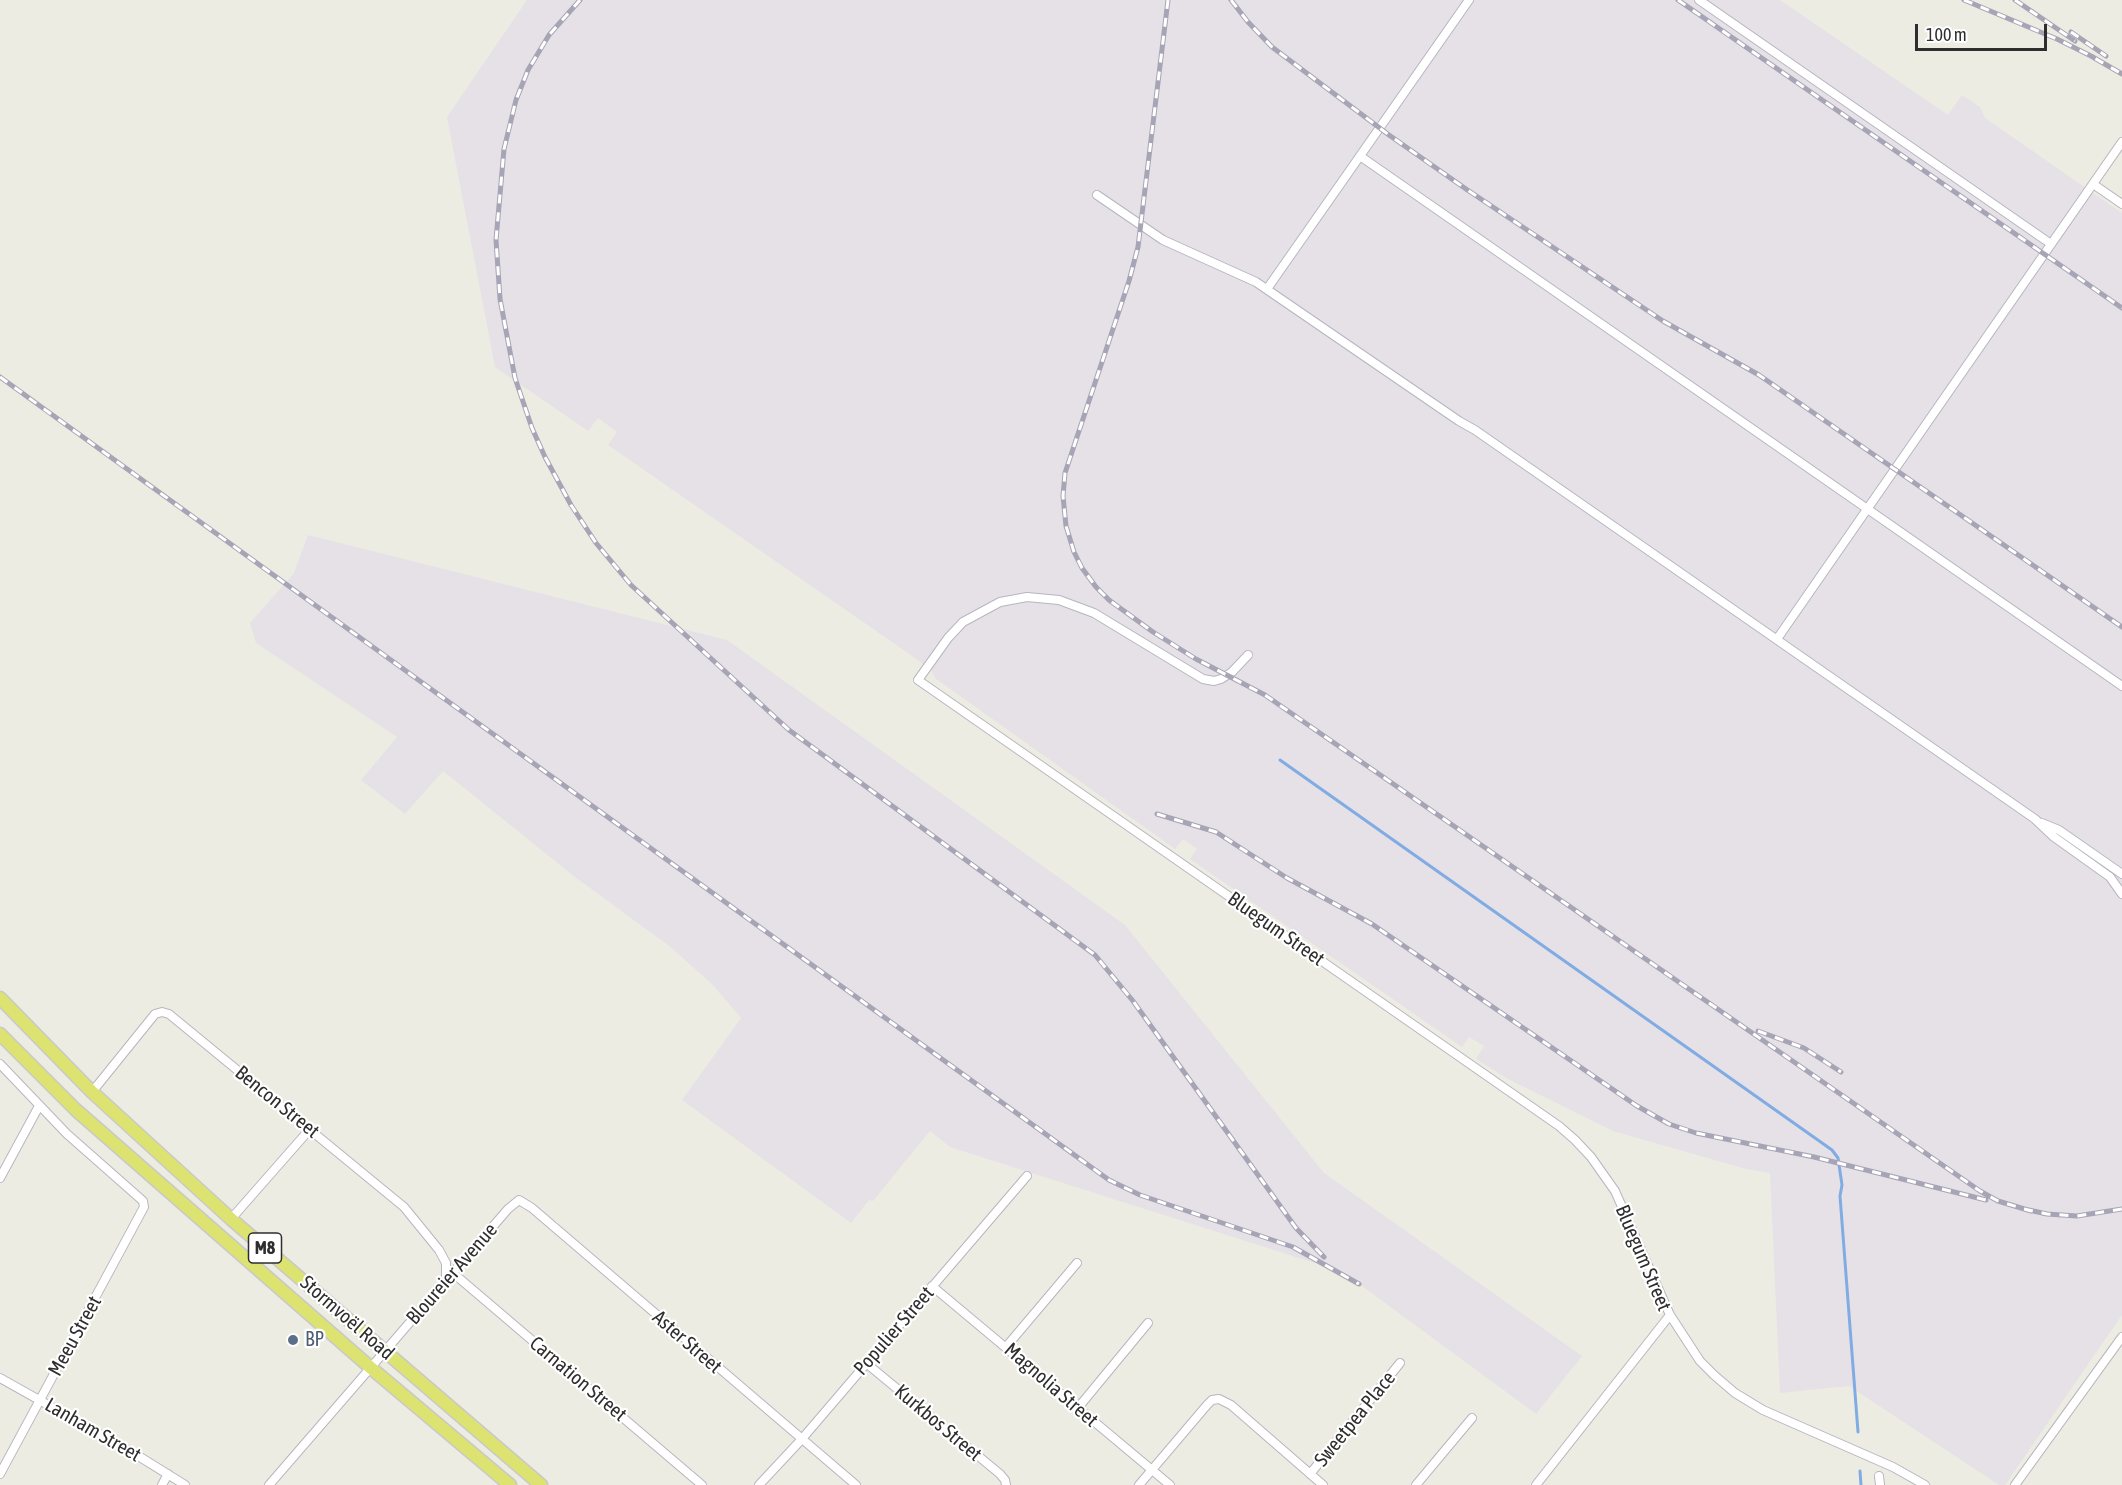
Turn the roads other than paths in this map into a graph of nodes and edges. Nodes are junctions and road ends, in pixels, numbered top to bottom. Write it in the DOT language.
graph roads {
  1 [pos="1469,0"];
  2 [pos="1700,0"];
  3 [pos="2122,142"];
  4 [pos="1360,156"];
  5 [pos="2093,184"];
  6 [pos="1096,195"];
  7 [pos="2122,204"];
  8 [pos="2051,244"];
  9 [pos="1267,289"];
  10 [pos="1868,509"];
  11 [pos="1777,639"];
  12 [pos="1248,655"];
  13 [pos="2122,686"];
  14 [pos="2057,834"];
  15 [pos="2122,874"];
  16 [pos="2122,894"];
  17 [pos="0,998"];
  18 [pos="0,1034"];
  19 [pos="0,1064"];
  20 [pos="92,1092"];
  21 [pos="39,1106"];
  22 [pos="310,1129"];
  23 [pos="1026,1176"];
  24 [pos="0,1178"];
  25 [pos="519,1200"];
  26 [pos="231,1219"];
  27 [pos="1077,1263"];
  28 [pos="453,1273"];
  29 [pos="446,1281"];
  30 [pos="932,1286"];
  31 [pos="1670,1315"];
  32 [pos="1148,1323"];
  33 [pos="2122,1337"];
  34 [pos="1006,1347"];
  35 [pos="386,1351"];
  36 [pos="1400,1363"];
  37 [pos="866,1364"];
  38 [pos="371,1368"];
  39 [pos="0,1378"];
  40 [pos="40,1399"];
  41 [pos="1077,1409"];
  42 [pos="1472,1418"];
  43 [pos="801,1440"];
  44 [pos="1152,1469"];
  45 [pos="0,1474"];
  46 [pos="168,1474"];
  47 [pos="1310,1474"];
  48 [pos="1879,1476"];
  49 [pos="162,1485"];
  50 [pos="185,1485"];
  51 [pos="269,1485"];
  52 [pos="510,1485"];
  53 [pos="541,1485"];
  54 [pos="702,1485"];
  55 [pos="759,1485"];
  56 [pos="856,1485"];
  57 [pos="1006,1485"];
  58 [pos="1139,1485"];
  59 [pos="1170,1485"];
  60 [pos="1323,1485"];
  61 [pos="1416,1485"];
  62 [pos="1536,1485"];
  63 [pos="1880,1485"];
  64 [pos="1925,1485"];
  65 [pos="2016,1485"];
  1 -- 4 [label="street"];
  2 -- 8 [label="street"];
  3 -- 5 [label="street"];
  4 -- 9 [label="street"];
  4 -- 10 [label="street"];
  5 -- 7 [label="street"];
  5 -- 8 [label="street"];
  6 -- 9 [label="street"];
  8 -- 10 [label="street"];
  9 -- 11 [label="street"];
  10 -- 11 [label="street"];
  10 -- 13 [label="street"];
  11 -- 14 [label="street"];
  12 -- 31 [label="street, Bluegum Street"];
  14 -- 15 [label="street"];
  14 -- 16 [label="street"];
  17 -- 20 [label="main road, Stormvoël Road / M8"];
  18 -- 38 [label="main road, Stormvoël Road / M8"];
  19 -- 21 [label="street"];
  20 -- 22 [label="street, Bencon Street"];
  20 -- 26 [label="main road, Stormvoël Road / M8"];
  21 -- 24 [label="street"];
  21 -- 40 [label="street, Meeu Street"];
  22 -- 26 [label="street"];
  22 -- 29 [label="street, Bencon Street"];
  23 -- 30 [label="street, Populier Street"];
  25 -- 28 [label="street, Bloureier Avenue"];
  25 -- 43 [label="street, Aster Street"];
  26 -- 35 [label="main road, Stormvoël Road / M8"];
  27 -- 34 [label="street"];
  28 -- 29 [label="street, Bloureier Avenue"];
  28 -- 54 [label="street, Carnation Street"];
  29 -- 35 [label="street, Bloureier Avenue"];
  30 -- 34 [label="street, Magnolia Street"];
  30 -- 37 [label="street, Populier Street"];
  31 -- 62 [label="street, Bluegum Street"];
  31 -- 64 [label="street"];
  32 -- 41 [label="street"];
  33 -- 65 [label="street"];
  34 -- 41 [label="street, Magnolia Street"];
  35 -- 38 [label="street, Bloureier Avenue"];
  35 -- 53 [label="main road, Stormvoël Road / M8"];
  36 -- 47 [label="street, Sweetpea Place"];
  37 -- 43 [label="street, Populier Street"];
  37 -- 57 [label="street, Kurkbos Street"];
  38 -- 51 [label="street, Bloureier Avenue"];
  38 -- 52 [label="main road, Stormvoël Road / M8"];
  39 -- 40 [label="street, Lanham Street"];
  40 -- 45 [label="street, Meeu Street"];
  40 -- 46 [label="street, Lanham Street"];
  41 -- 44 [label="street, Magnolia Street"];
  42 -- 61 [label="street"];
  43 -- 55 [label="street, Populier Street"];
  43 -- 56 [label="street, Aster Street"];
  44 -- 47 [label="street"];
  44 -- 58 [label="street"];
  44 -- 59 [label="street, Magnolia Street"];
  46 -- 49 [label="street"];
  46 -- 50 [label="street, Lanham Street"];
  47 -- 60 [label="street"];
  48 -- 63 [label="street"];
}
